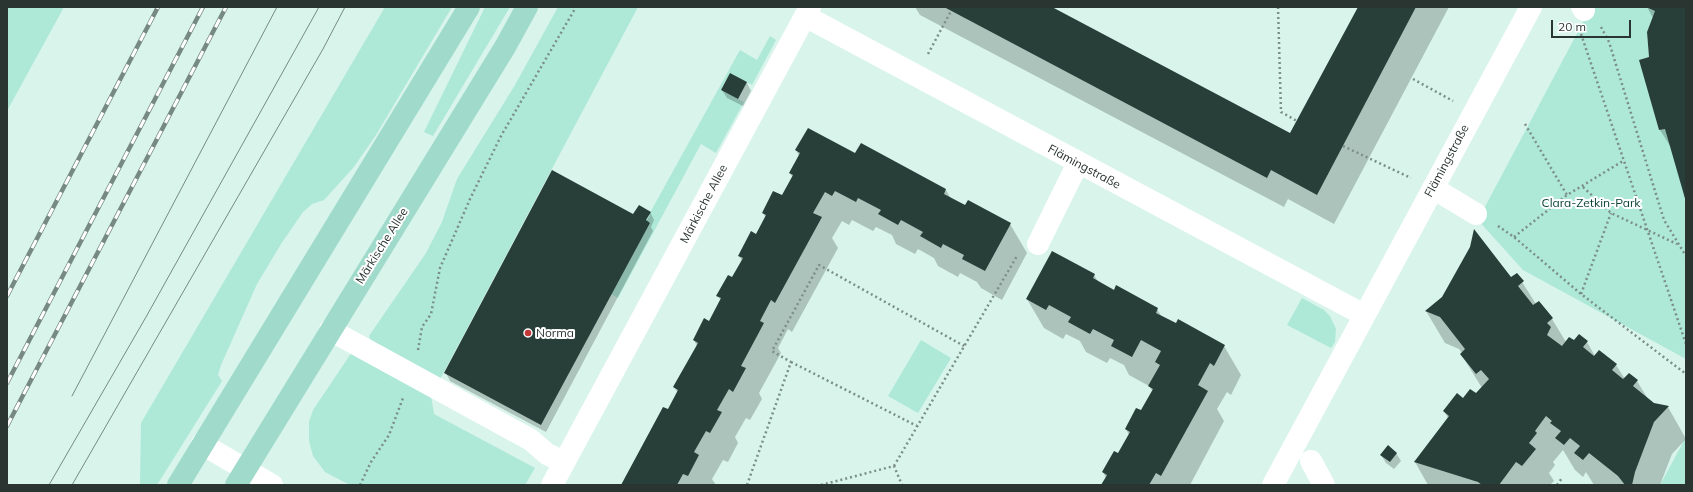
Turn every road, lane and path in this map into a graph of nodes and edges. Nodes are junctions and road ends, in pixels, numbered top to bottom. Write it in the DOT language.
graph roads {
  1 [pos="469,7"];
  2 [pos="527,7"];
  3 [pos="576,7"];
  4 [pos="1278,7"];
  5 [pos="1531,7"];
  6 [pos="1583,8"];
  7 [pos="951,11"];
  8 [pos="807,12"];
  9 [pos="1580,31"];
  10 [pos="916,75"];
  11 [pos="1414,79"];
  12 [pos="1474,113"];
  13 [pos="1297,121"];
  14 [pos="1524,124"];
  15 [pos="1343,146"];
  16 [pos="1623,161"];
  17 [pos="1078,163"];
  18 [pos="1583,187"];
  19 [pos="1433,188"];
  20 [pos="1567,195"];
  21 [pos="1611,213"];
  22 [pos="1476,214"];
  23 [pos="1647,230"];
  24 [pos="1514,237"];
  25 [pos="1678,244"];
  26 [pos="1029,247"];
  27 [pos="1686,256"];
  28 [pos="1581,294"];
  29 [pos="1364,315"];
  30 [pos="330,330"];
  31 [pos="1685,334"];
  32 [pos="1686,344"];
  33 [pos="964,346"];
  34 [pos="791,362"];
  35 [pos="1686,374"];
  36 [pos="414,377"];
  37 [pos="917,426"];
  38 [pos="202,444"];
  39 [pos="1310,461"];
  40 [pos="564,462"];
  41 [pos="894,466"];
  42 [pos="241,477"];
  43 [pos="1562,478"];
  44 [pos="178,485"];
  45 [pos="272,485"];
  46 [pos="360,485"];
  47 [pos="552,485"];
  48 [pos="747,485"];
  49 [pos="821,485"];
  50 [pos="902,485"];
  51 [pos="1273,485"];
  52 [pos="1324,485"];
  53 [pos="1557,485"];
  1 -- 38 [label="main road"];
  2 -- 30 [label="main road, Märkische Allee"];
  3 -- 36 [label="path"];
  4 -- 13 [label="path"];
  5 -- 12 [label="street, Flämingstraße"];
  6 -- 25 [label="path"];
  7 -- 10 [label="path"];
  8 -- 10 [label="street, Flämingstraße"];
  8 -- 40 [label="street, Märkische Allee"];
  9 -- 16 [label="path"];
  10 -- 17 [label="street, Flämingstraße"];
  11 -- 12 [label="path"];
  12 -- 19 [label="street, Flämingstraße"];
  14 -- 20 [label="path"];
  15 -- 19 [label="path"];
  16 -- 18 [label="path"];
  16 -- 23 [label="path"];
  17 -- 26 [label="street"];
  17 -- 29 [label="street, Flämingstraße"];
  18 -- 20 [label="path"];
  18 -- 21 [label="path"];
  19 -- 22 [label="street"];
  19 -- 29 [label="street, Flämingstraße"];
  20 -- 24 [label="path"];
  21 -- 23 [label="path"];
  21 -- 28 [label="path"];
  22 -- 24 [label="path"];
  23 -- 25 [label="path"];
  23 -- 31 [label="path"];
  24 -- 28 [label="path"];
  25 -- 27 [label="path"];
  26 -- 33 [label="path"];
  28 -- 35 [label="path"];
  29 -- 51 [label="street, Flämingstraße"];
  30 -- 36 [label="street"];
  30 -- 42 [label="main road, Märkische Allee"];
  31 -- 32 [label="path"];
  33 -- 34 [label="path"];
  33 -- 37 [label="path"];
  34 -- 37 [label="path"];
  34 -- 48 [label="path"];
  36 -- 40 [label="street"];
  36 -- 46 [label="path"];
  37 -- 41 [label="path"];
  38 -- 42 [label="street"];
  38 -- 44 [label="main road"];
  39 -- 52 [label="street"];
  40 -- 47 [label="street, Märkische Allee"];
  41 -- 49 [label="path"];
  41 -- 50 [label="path"];
  42 -- 45 [label="street"];
  43 -- 53 [label="path"];
}
